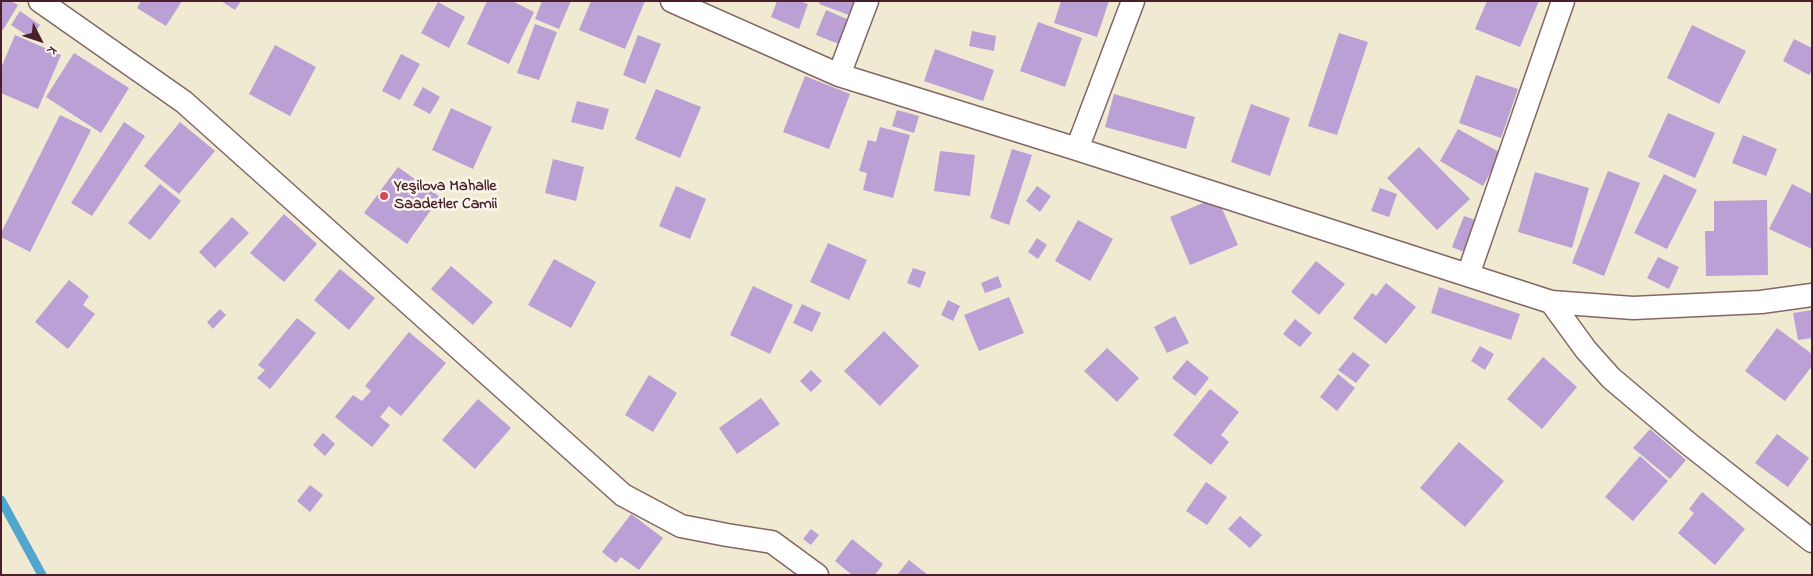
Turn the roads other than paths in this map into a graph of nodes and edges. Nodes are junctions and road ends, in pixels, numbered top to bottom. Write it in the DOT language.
graph roads {
  1 [pos="40,1"];
  2 [pos="672,1"];
  3 [pos="867,1"];
  4 [pos="1133,1"];
  5 [pos="1563,1"];
  6 [pos="839,75"];
  7 [pos="1077,149"];
  8 [pos="1468,275"];
  9 [pos="1812,295"];
  10 [pos="1551,302"];
  11 [pos="1812,541"];
  12 [pos="817,575"];
  1 -- 12 [label="street"];
  2 -- 6 [label="street"];
  3 -- 6 [label="street"];
  4 -- 7 [label="street"];
  5 -- 8 [label="street"];
  6 -- 7 [label="street"];
  7 -- 8 [label="street"];
  8 -- 10 [label="street"];
  9 -- 10 [label="street"];
  10 -- 11 [label="street"];
}
